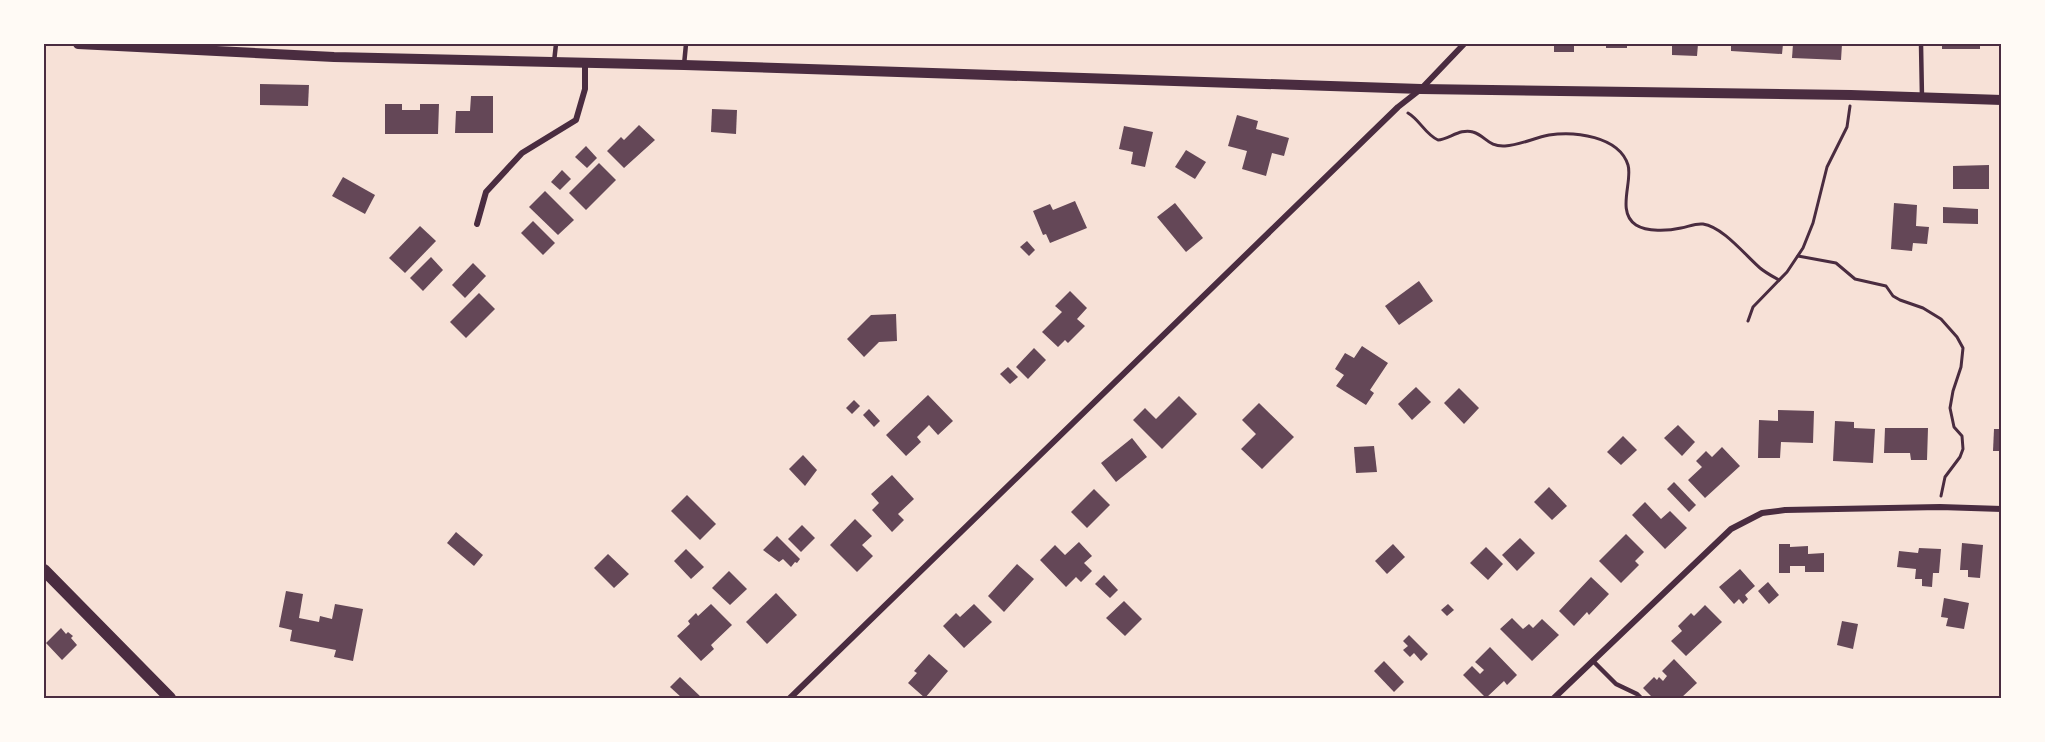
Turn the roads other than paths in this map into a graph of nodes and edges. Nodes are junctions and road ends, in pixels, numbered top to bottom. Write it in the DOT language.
graph roads {
  1 [pos="78,44"];
  2 [pos="556,44"];
  3 [pos="686,44"];
  4 [pos="1464,44"];
  5 [pos="1921,44"];
  6 [pos="554,62"];
  7 [pos="585,63"];
  8 [pos="684,65"];
  9 [pos="1421,88"];
  10 [pos="1922,98"];
  11 [pos="2001,100"];
  12 [pos="477,224"];
  13 [pos="2001,509"];
  14 [pos="44,570"];
  15 [pos="1593,661"];
  16 [pos="170,699"];
  17 [pos="790,699"];
  18 [pos="1554,699"];
  19 [pos="1641,699"];
  1 -- 6 [label="street"];
  2 -- 6 [label="lane"];
  3 -- 8 [label="lane"];
  4 -- 9 [label="street"];
  5 -- 10 [label="lane"];
  6 -- 7 [label="street"];
  7 -- 8 [label="street"];
  7 -- 12 [label="street"];
  8 -- 9 [label="street"];
  9 -- 10 [label="street"];
  9 -- 17 [label="street"];
  10 -- 11 [label="street"];
  13 -- 15 [label="street"];
  14 -- 16 [label="main road"];
  15 -- 18 [label="street"];
  15 -- 19 [label="lane"];
}
